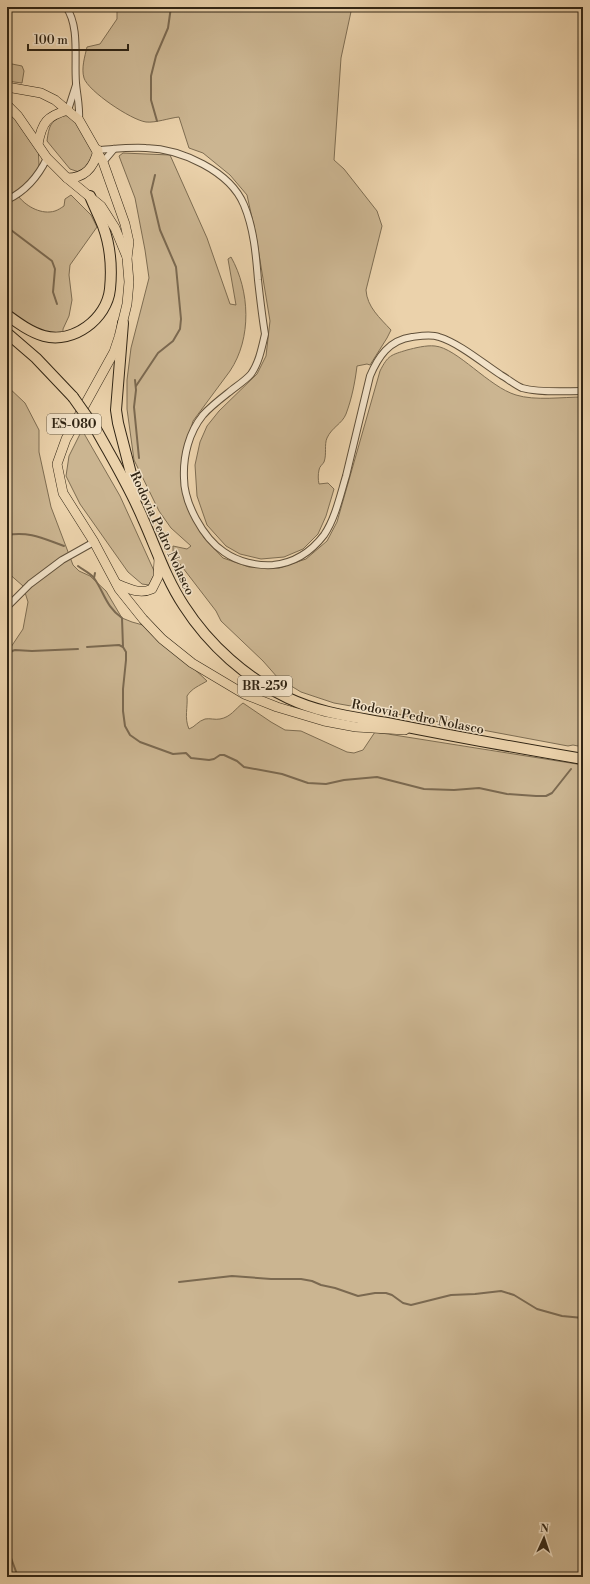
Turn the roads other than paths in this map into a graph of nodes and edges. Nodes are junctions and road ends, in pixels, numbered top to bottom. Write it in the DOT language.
graph roads {
  1 [pos="66,7"];
  2 [pos="76,84"];
  3 [pos="7,87"];
  4 [pos="7,105"];
  5 [pos="68,110"];
  6 [pos="79,120"];
  7 [pos="38,144"];
  8 [pos="98,150"];
  9 [pos="114,150"];
  10 [pos="47,158"];
  11 [pos="103,162"];
  12 [pos="67,178"];
  13 [pos="90,196"];
  14 [pos="7,200"];
  15 [pos="127,258"];
  16 [pos="7,315"];
  17 [pos="123,323"];
  18 [pos="7,333"];
  19 [pos="583,391"];
  20 [pos="143,518"];
  21 [pos="94,542"];
  22 [pos="159,558"];
  23 [pos="117,584"];
  24 [pos="7,606"];
  25 [pos="426,731"];
  26 [pos="583,759"];
  1 -- 2 [label="street"];
  2 -- 5 [label="street"];
  2 -- 6 [label="street"];
  3 -- 5 [label="main road"];
  4 -- 7 [label="main road, ES-080"];
  5 -- 6 [label="main road"];
  5 -- 7 [label="main road"];
  6 -- 8 [label="main road"];
  7 -- 10 [label="main road, ES-080"];
  8 -- 9 [label="street"];
  8 -- 11 [label="main road"];
  8 -- 12 [label="main road"];
  9 -- 11 [label="street"];
  9 -- 19 [label="street"];
  10 -- 12 [label="main road, ES-080"];
  10 -- 14 [label="street"];
  11 -- 15 [label="main road"];
  12 -- 13 [label="main road, ES-080"];
  13 -- 15 [label="main road, ES-080"];
  13 -- 16 [label="highway, ES-080"];
  15 -- 17 [label="main road, ES-080"];
  17 -- 20 [label="highway, ES-080"];
  17 -- 21 [label="main road, ES-080"];
  18 -- 20 [label="highway, Rodovia Pedro Nolasco / BR-259, bridge"];
  20 -- 22 [label="highway, Rodovia Pedro Nolasco / BR-259"];
  21 -- 23 [label="main road, ES-080"];
  21 -- 24 [label="street"];
  22 -- 23 [label="main road"];
  22 -- 25 [label="highway, Rodovia Pedro Nolasco / BR-259"];
  23 -- 25 [label="main road"];
  25 -- 26 [label="highway, Rodovia Pedro Nolasco / BR-259"];
}
